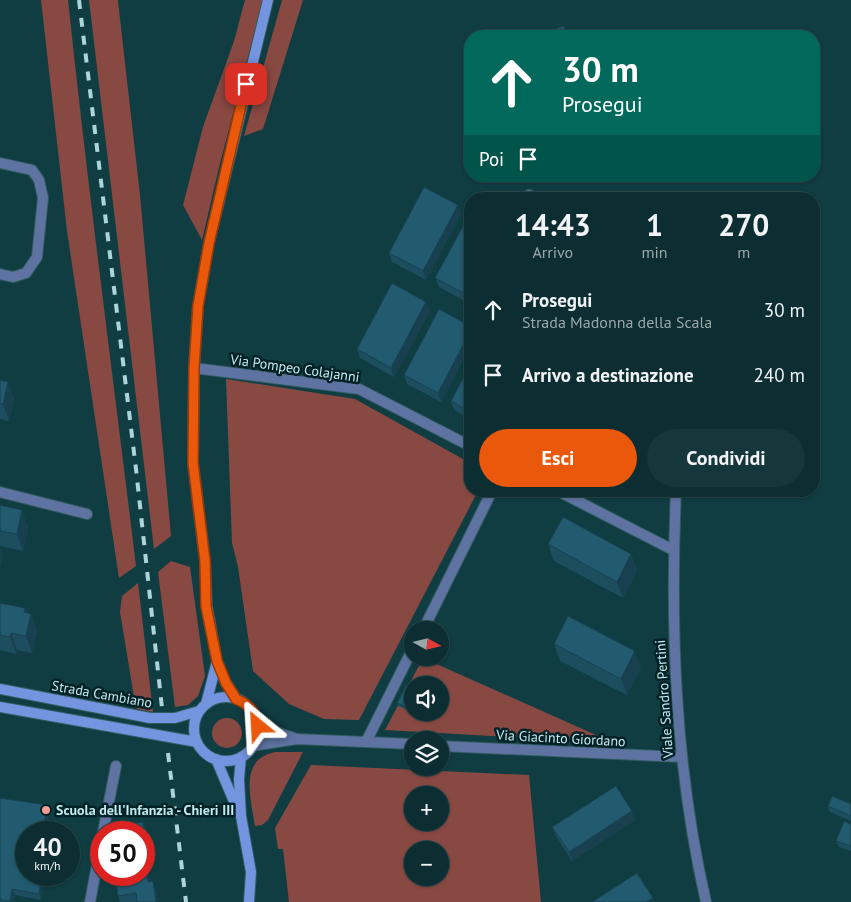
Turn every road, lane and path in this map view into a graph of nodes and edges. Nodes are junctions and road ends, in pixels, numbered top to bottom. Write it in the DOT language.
graph roads {
  1 [pos="268,0"];
  2 [pos="0,163"];
  3 [pos="0,274"];
  4 [pos="194,368"];
  5 [pos="464,443"];
  6 [pos="0,492"];
  7 [pos="489,497"];
  8 [pos="570,497"];
  9 [pos="676,497"];
  10 [pos="88,514"];
  11 [pos="673,550"];
  12 [pos="427,621"];
  13 [pos="217,661"];
  14 [pos="404,666"];
  15 [pos="0,690"];
  16 [pos="236,699"];
  17 [pos="0,707"];
  18 [pos="203,708"];
  19 [pos="258,726"];
  20 [pos="297,739"];
  21 [pos="197,742"];
  22 [pos="366,742"];
  23 [pos="404,744"];
  24 [pos="252,746"];
  25 [pos="449,746"];
  26 [pos="241,757"];
  27 [pos="682,757"];
  28 [pos="216,759"];
  29 [pos="116,766"];
  30 [pos="241,816"];
  31 [pos="105,821"];
  32 [pos="93,886"];
  33 [pos="90,902"];
  34 [pos="249,902"];
  35 [pos="706,902"];
  1 -- 4 [label="main road"];
  2 -- 3 [label="street"];
  4 -- 5 [label="street, Via Pompeo Colajanni"];
  4 -- 13 [label="main road"];
  6 -- 10 [label="street"];
  7 -- 12 [label="street"];
  8 -- 11 [label="street"];
  9 -- 11 [label="street, Viale Sandro Pertini"];
  11 -- 27 [label="street, Viale Sandro Pertini"];
  13 -- 16 [label="main road"];
  13 -- 18 [label="main road"];
  14 -- 22 [label="street"];
  15 -- 18 [label="main road, Strada Cambiano"];
  16 -- 18 [label="main road"];
  16 -- 19 [label="main road"];
  17 -- 21 [label="main road"];
  18 -- 21 [label="main road"];
  19 -- 20 [label="street"];
  19 -- 24 [label="main road"];
  20 -- 22 [label="street"];
  20 -- 24 [label="street"];
  21 -- 28 [label="main road"];
  22 -- 23 [label="street"];
  24 -- 26 [label="main road"];
  25 -- 27 [label="street, Via Giacinto Giordano"];
  26 -- 28 [label="main road"];
  26 -- 30 [label="main road"];
  27 -- 35 [label="street, Viale Sandro Pertini"];
  28 -- 30 [label="main road"];
  29 -- 31 [label="street"];
  30 -- 34 [label="main road"];
  32 -- 33 [label="street"];
}
